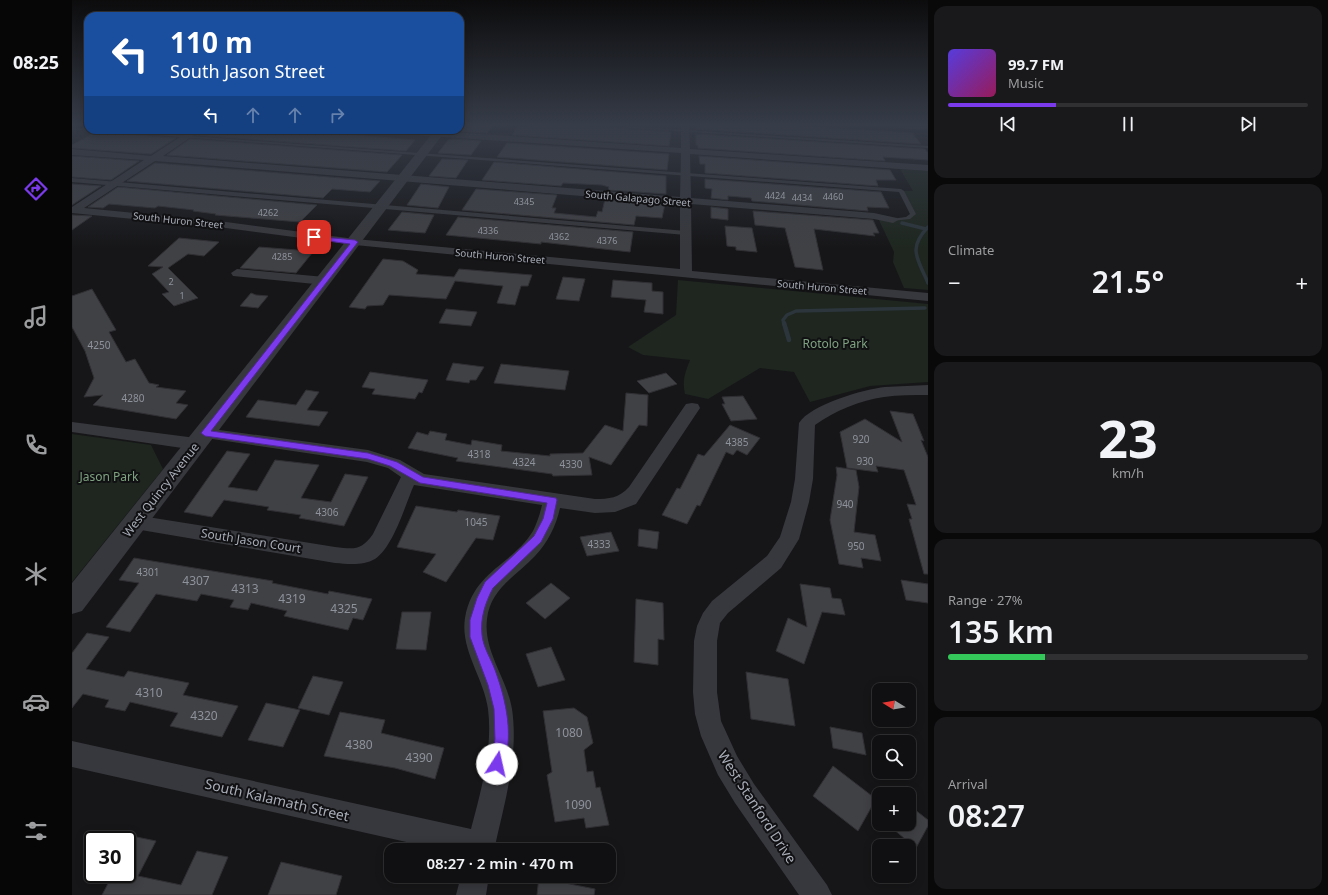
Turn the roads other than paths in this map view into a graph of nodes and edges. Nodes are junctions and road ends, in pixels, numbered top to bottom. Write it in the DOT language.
graph roads {
  1 [pos="142,166"];
  2 [pos="238,166"];
  3 [pos="414,166"];
  4 [pos="571,166"];
  5 [pos="685,166"];
  6 [pos="896,166"];
  7 [pos="928,168"];
  8 [pos="685,174"];
  9 [pos="404,179"];
  10 [pos="72,180"];
  11 [pos="115,183"];
  12 [pos="685,202"];
  13 [pos="382,207"];
  14 [pos="73,210"];
  15 [pos="893,220"];
  16 [pos="686,233"];
  17 [pos="355,242"];
  18 [pos="237,273"];
  19 [pos="686,274"];
  20 [pos="325,281"];
  21 [pos="928,297"];
  22 [pos="928,390"];
  23 [pos="692,408"];
  24 [pos="72,427"];
  25 [pos="201,439"];
  26 [pos="411,475"];
  27 [pos="552,500"];
  28 [pos="135,522"];
  29 [pos="72,603"];
  30 [pos="72,754"];
  31 [pos="459,843"];
  32 [pos="482,843"];
  33 [pos="474,883"];
  34 [pos="471,895"];
  35 [pos="817,895"];
  1 -- 11 [label="street"];
  2 -- 9 [label="street, South Galapago Street"];
  3 -- 9 [label="street, West Quincy Avenue"];
  4 -- 8 [label="lane"];
  5 -- 8 [label="street"];
  6 -- 7 [label="street"];
  8 -- 12 [label="street"];
  8 -- 15 [label="lane"];
  9 -- 12 [label="street, South Galapago Street"];
  9 -- 13 [label="street, West Quincy Avenue"];
  10 -- 11 [label="lane"];
  11 -- 13 [label="lane"];
  11 -- 14 [label="street"];
  12 -- 15 [label="street, South Galapago Street"];
  12 -- 16 [label="street"];
  13 -- 16 [label="lane"];
  13 -- 17 [label="street, West Quincy Avenue"];
  14 -- 17 [label="street, South Huron Street"];
  16 -- 19 [label="street"];
  17 -- 19 [label="street, South Huron Street"];
  17 -- 20 [label="street, West Quincy Avenue"];
  18 -- 20 [label="street"];
  19 -- 21 [label="street, South Huron Street"];
  20 -- 25 [label="street, West Quincy Avenue"];
  22 -- 35 [label="street, West Stanford Drive"];
  23 -- 27 [label="street"];
  24 -- 25 [label="street"];
  25 -- 26 [label="street"];
  25 -- 28 [label="street, West Quincy Avenue"];
  26 -- 27 [label="street"];
  26 -- 28 [label="street, South Jason Court"];
  27 -- 32 [label="street"];
  28 -- 29 [label="street, West Quincy Avenue"];
  30 -- 31 [label="street, South Kalamath Street"];
  33 -- 34 [label="street"];
}
